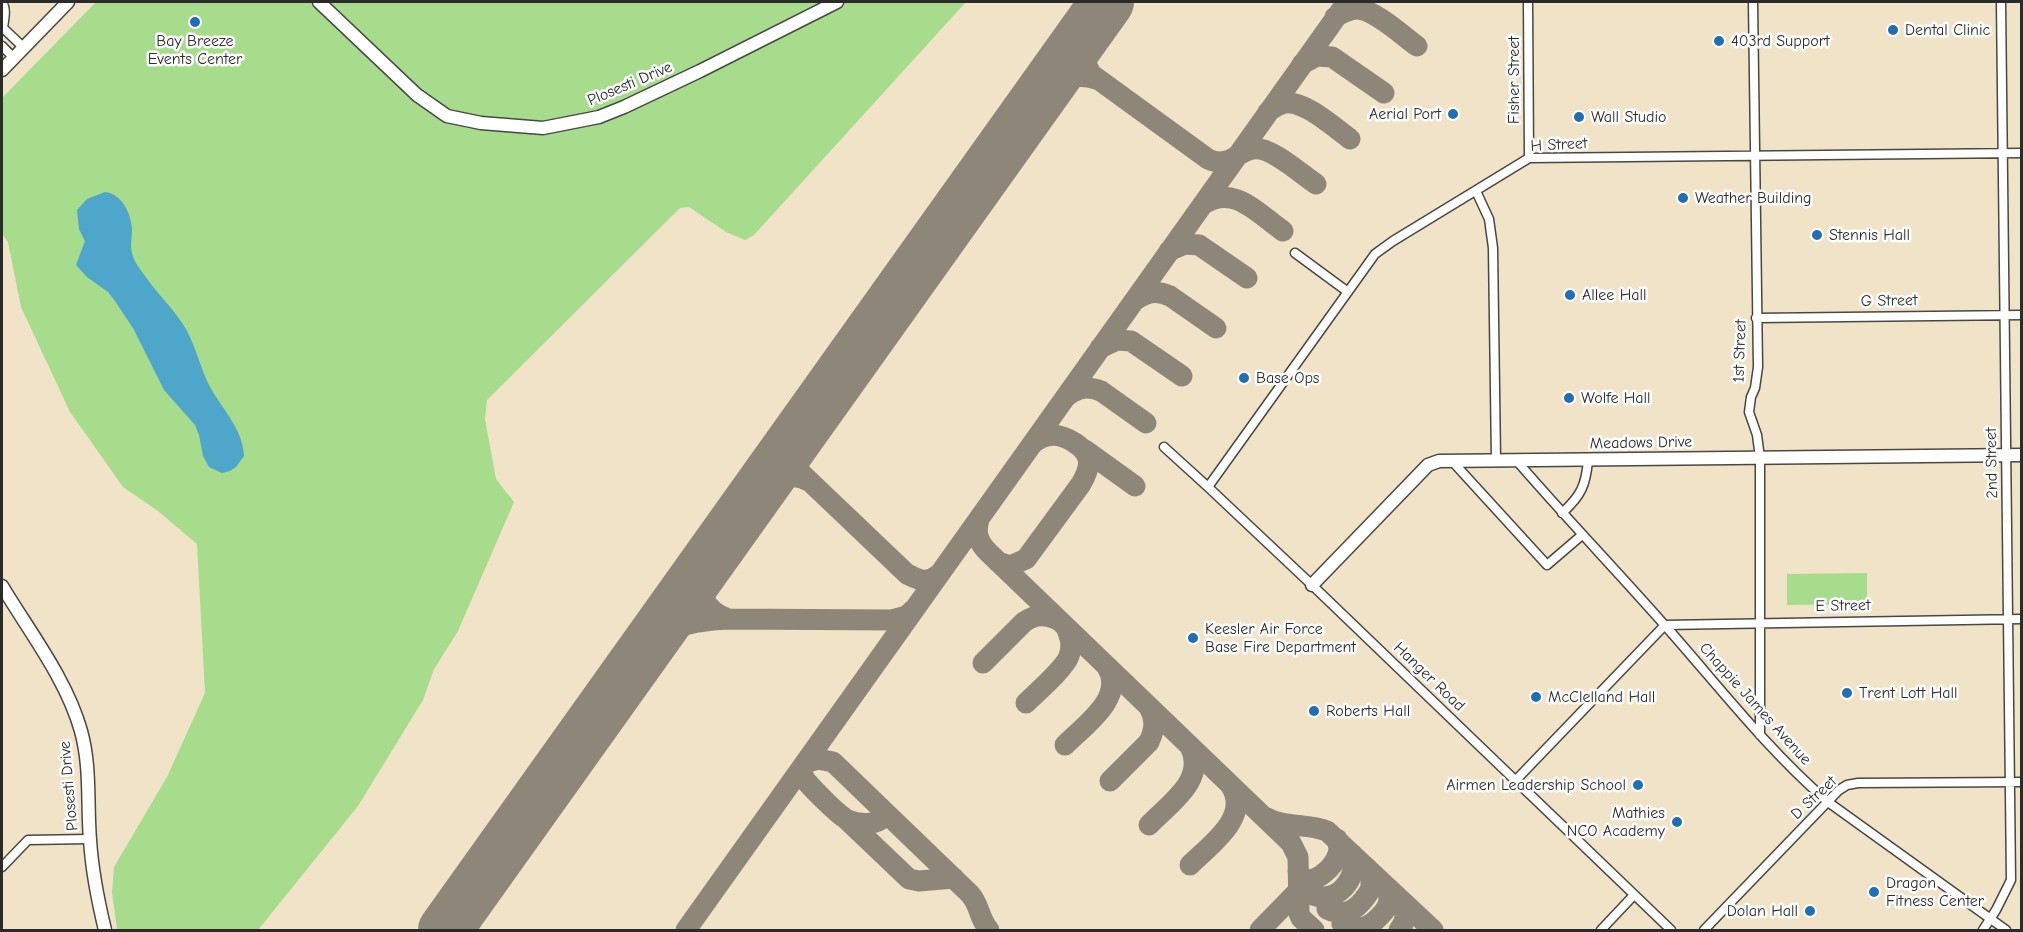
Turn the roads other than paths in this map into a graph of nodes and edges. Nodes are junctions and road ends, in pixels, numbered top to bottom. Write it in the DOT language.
graph roads {
  1 [pos="3,2"];
  2 [pos="68,2"];
  3 [pos="319,2"];
  4 [pos="837,2"];
  5 [pos="1528,2"];
  6 [pos="1753,2"];
  7 [pos="2001,2"];
  8 [pos="2,28"];
  9 [pos="2,46"];
  10 [pos="23,48"];
  11 [pos="14,57"];
  12 [pos="2,70"];
  13 [pos="2003,153"];
  14 [pos="2022,153"];
  15 [pos="1755,156"];
  16 [pos="1530,158"];
  17 [pos="1476,191"];
  18 [pos="1295,253"];
  19 [pos="1348,292"];
  20 [pos="2006,315"];
  21 [pos="2022,315"];
  22 [pos="1756,318"];
  23 [pos="1164,447"];
  24 [pos="2007,455"];
  25 [pos="2022,455"];
  26 [pos="1760,458"];
  27 [pos="1496,460"];
  28 [pos="1516,460"];
  29 [pos="1588,460"];
  30 [pos="1452,461"];
  31 [pos="1208,487"];
  32 [pos="1562,513"];
  33 [pos="1582,535"];
  34 [pos="1312,585"];
  35 [pos="2,586"];
  36 [pos="2008,619"];
  37 [pos="2022,619"];
  38 [pos="1761,622"];
  39 [pos="1665,625"];
  40 [pos="1760,735"];
  41 [pos="1515,781"];
  42 [pos="2010,782"];
  43 [pos="2022,782"];
  44 [pos="1828,802"];
  45 [pos="89,839"];
  46 [pos="2,867"];
  47 [pos="1634,896"];
  48 [pos="1990,920"];
  49 [pos="105,930"];
  50 [pos="1601,930"];
  51 [pos="1671,930"];
  52 [pos="1704,930"];
  53 [pos="1983,930"];
  54 [pos="2006,930"];
  1 -- 8 [label="street"];
  2 -- 10 [label="street"];
  3 -- 4 [label="street, Plosesti Drive"];
  5 -- 16 [label="street, Fisher Street"];
  6 -- 15 [label="street, 1st Street"];
  7 -- 13 [label="street, 2nd Street"];
  8 -- 10 [label="street"];
  9 -- 11 [label="street"];
  10 -- 11 [label="street"];
  11 -- 12 [label="street"];
  13 -- 14 [label="street, H Street"];
  13 -- 15 [label="street, H Street"];
  13 -- 20 [label="street, 2nd Street"];
  15 -- 16 [label="street, H Street"];
  15 -- 22 [label="street, 1st Street"];
  16 -- 17 [label="street, H Street"];
  17 -- 19 [label="street, H Street"];
  17 -- 27 [label="street"];
  18 -- 19 [label="street"];
  19 -- 31 [label="street, H Street"];
  20 -- 21 [label="street, G Street"];
  20 -- 22 [label="street, G Street"];
  20 -- 24 [label="street, 2nd Street"];
  22 -- 26 [label="street, 1st Street"];
  23 -- 31 [label="street, Hanger Road"];
  24 -- 25 [label="street, Meadows Drive"];
  24 -- 26 [label="street, Meadows Drive"];
  24 -- 36 [label="street, 2nd Street"];
  26 -- 29 [label="street, Meadows Drive"];
  26 -- 38 [label="street, 1st Street"];
  27 -- 28 [label="street, Meadows Drive"];
  27 -- 30 [label="street, Meadows Drive"];
  28 -- 29 [label="street, Meadows Drive"];
  28 -- 32 [label="street, Chappie James Avenue"];
  29 -- 32 [label="street"];
  30 -- 33 [label="street"];
  30 -- 34 [label="street, Meadows Drive"];
  31 -- 34 [label="street, Hanger Road"];
  32 -- 33 [label="street, Chappie James Avenue"];
  33 -- 39 [label="street, Chappie James Avenue"];
  34 -- 41 [label="street, Hanger Road"];
  35 -- 45 [label="street, Plosesti Drive"];
  36 -- 37 [label="street, E Street"];
  36 -- 38 [label="street, E Street"];
  36 -- 42 [label="street, 2nd Street"];
  38 -- 39 [label="street, E Street"];
  38 -- 40 [label="street, 1st Street"];
  39 -- 40 [label="street, Chappie James Avenue"];
  39 -- 41 [label="street"];
  40 -- 44 [label="street, Chappie James Avenue"];
  41 -- 47 [label="street, Hanger Road"];
  42 -- 43 [label="street, D Street"];
  42 -- 44 [label="street, D Street"];
  42 -- 48 [label="street, 2nd Street"];
  44 -- 48 [label="street, Chappie James Avenue"];
  44 -- 52 [label="street, D Street"];
  45 -- 46 [label="street"];
  45 -- 49 [label="street, Plosesti Drive"];
  47 -- 50 [label="street"];
  47 -- 51 [label="street, Hanger Road"];
  48 -- 53 [label="street, 2nd Street"];
  48 -- 54 [label="street, Chappie James Avenue"];
}
